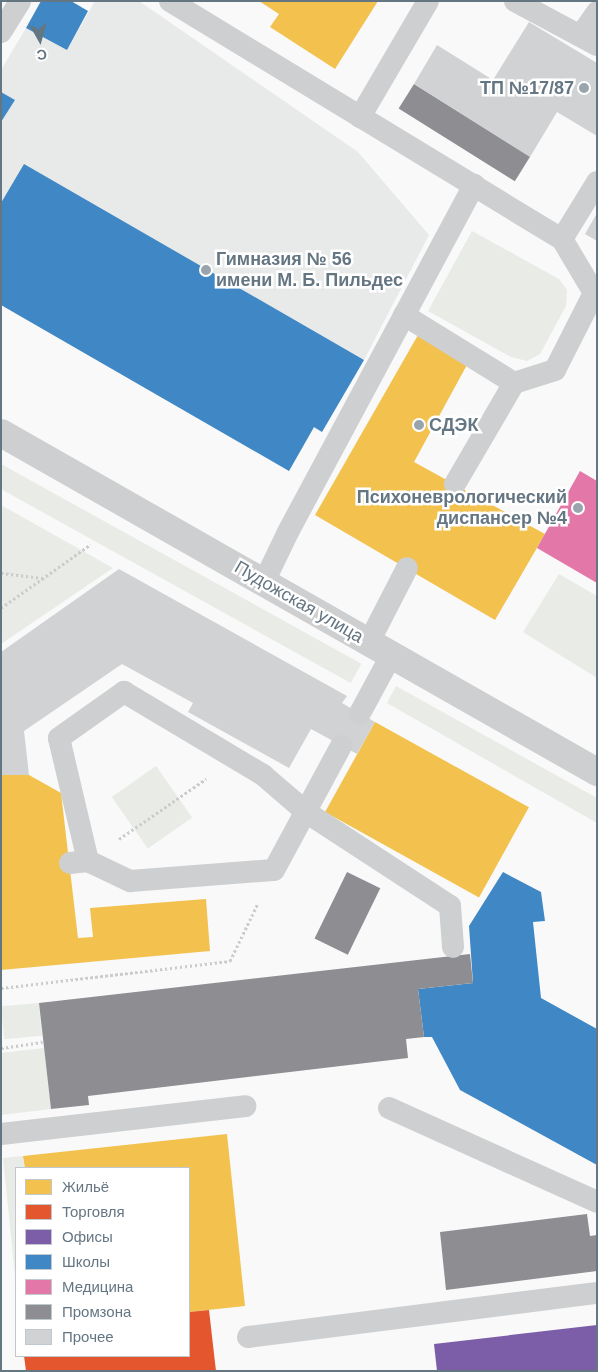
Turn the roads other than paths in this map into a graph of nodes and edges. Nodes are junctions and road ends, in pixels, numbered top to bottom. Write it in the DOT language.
graph roads {
  1 [pos="20,1"];
  2 [pos="170,1"];
  3 [pos="428,1"];
  4 [pos="515,1"];
  5 [pos="597,12"];
  6 [pos="1,32"];
  7 [pos="589,40"];
  8 [pos="360,117"];
  9 [pos="597,182"];
  10 [pos="474,186"];
  11 [pos="562,239"];
  12 [pos="404,315"];
  13 [pos="514,383"];
  14 [pos="1,433"];
  15 [pos="455,484"];
  16 [pos="407,568"];
  17 [pos="264,582"];
  18 [pos="380,648"];
  19 [pos="360,713"];
  20 [pos="341,746"];
  21 [pos="597,772"];
  22 [pos="306,812"];
  23 [pos="452,947"];
  24 [pos="246,1106"];
  25 [pos="389,1108"];
  26 [pos="1,1134"];
  27 [pos="597,1202"];
  28 [pos="597,1293"];
  29 [pos="248,1337"];
  1 -- 6 [label="lane"];
  2 -- 8 [label="lane"];
  3 -- 8 [label="lane"];
  4 -- 7 [label="lane"];
  5 -- 7 [label="lane"];
  8 -- 10 [label="lane"];
  9 -- 11 [label="lane"];
  10 -- 11 [label="lane"];
  10 -- 12 [label="lane"];
  11 -- 13 [label="lane"];
  12 -- 13 [label="lane"];
  12 -- 17 [label="lane"];
  13 -- 15 [label="lane"];
  14 -- 17 [label="street, Пудожская улица"];
  16 -- 18 [label="lane"];
  17 -- 18 [label="street, Пудожская улица"];
  18 -- 19 [label="lane"];
  18 -- 21 [label="street, Пудожская улица"];
  20 -- 22 [label="lane"];
  22 -- 22 [label="lane"];
  22 -- 23 [label="lane"];
  24 -- 26 [label="lane"];
  25 -- 27 [label="lane"];
  28 -- 29 [label="lane"];
}
